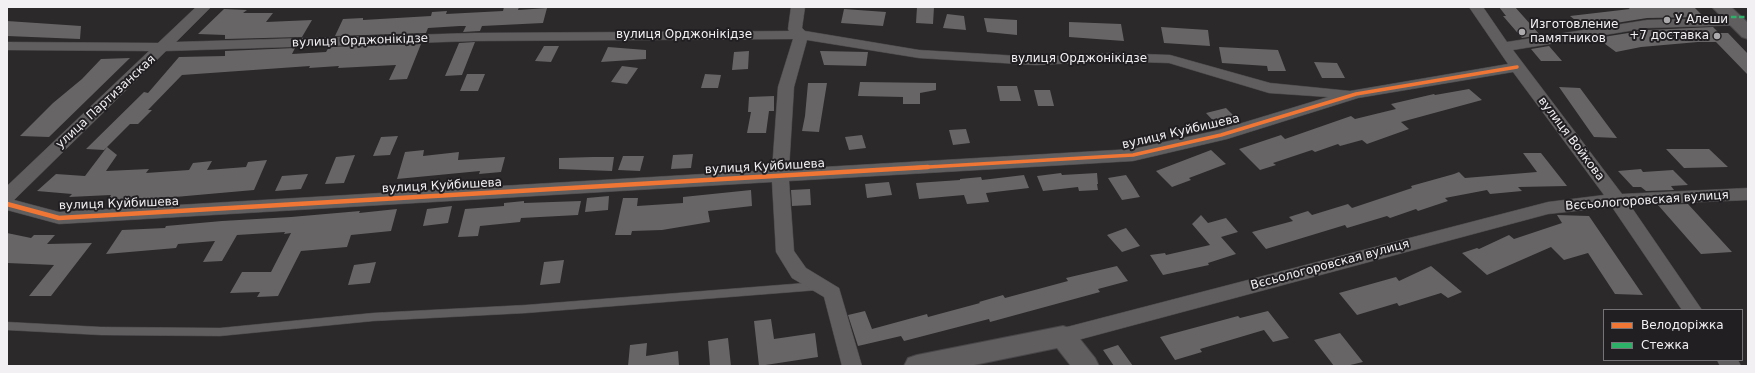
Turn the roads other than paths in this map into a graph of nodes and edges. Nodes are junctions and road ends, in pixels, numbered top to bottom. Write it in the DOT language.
graph roads {
  1 [pos="204,7"];
  2 [pos="798,7"];
  3 [pos="1476,7"];
  4 [pos="1721,7"];
  5 [pos="1744,29"];
  6 [pos="801,35"];
  7 [pos="7,46"];
  8 [pos="164,47"];
  9 [pos="1504,47"];
  10 [pos="1517,66"];
  11 [pos="1356,94"];
  12 [pos="780,176"];
  13 [pos="1748,194"];
  14 [pos="7,196"];
  15 [pos="1617,200"];
  16 [pos="7,204"];
  17 [pos="821,286"];
  18 [pos="1691,309"];
  19 [pos="7,326"];
  20 [pos="1063,336"];
  21 [pos="852,366"];
  22 [pos="917,366"];
  23 [pos="1086,366"];
  1 -- 8 [label="street, улица Партизанская"];
  2 -- 6 [label="street"];
  3 -- 9 [label="street, вулиця Войкова"];
  4 -- 5 [label="street"];
  5 -- 9 [label="street"];
  6 -- 8 [label="street, вулиця Орджонікідзе"];
  6 -- 11 [label="street, вулиця Орджонікідзе"];
  6 -- 12 [label="street"];
  7 -- 8 [label="street, вулиця Орджонікідзе"];
  8 -- 14 [label="street, улица Партизанская"];
  9 -- 10 [label="street, вулиця Войкова"];
  10 -- 11 [label="street, вулиця Куйбишева"];
  10 -- 15 [label="street, вулиця Войкова"];
  11 -- 12 [label="street, вулиця Куйбишева"];
  12 -- 16 [label="street, вулиця Куйбишева"];
  12 -- 17 [label="street"];
  13 -- 15 [label="street, Вєсьологоровская вулиця"];
  15 -- 18 [label="street, вулиця Войкова"];
  15 -- 20 [label="street, Вєсьологоровская вулиця"];
  17 -- 19 [label="lane"];
  17 -- 21 [label="street"];
  20 -- 22 [label="street, Вєсьологоровская вулиця"];
  20 -- 23 [label="street"];
}
